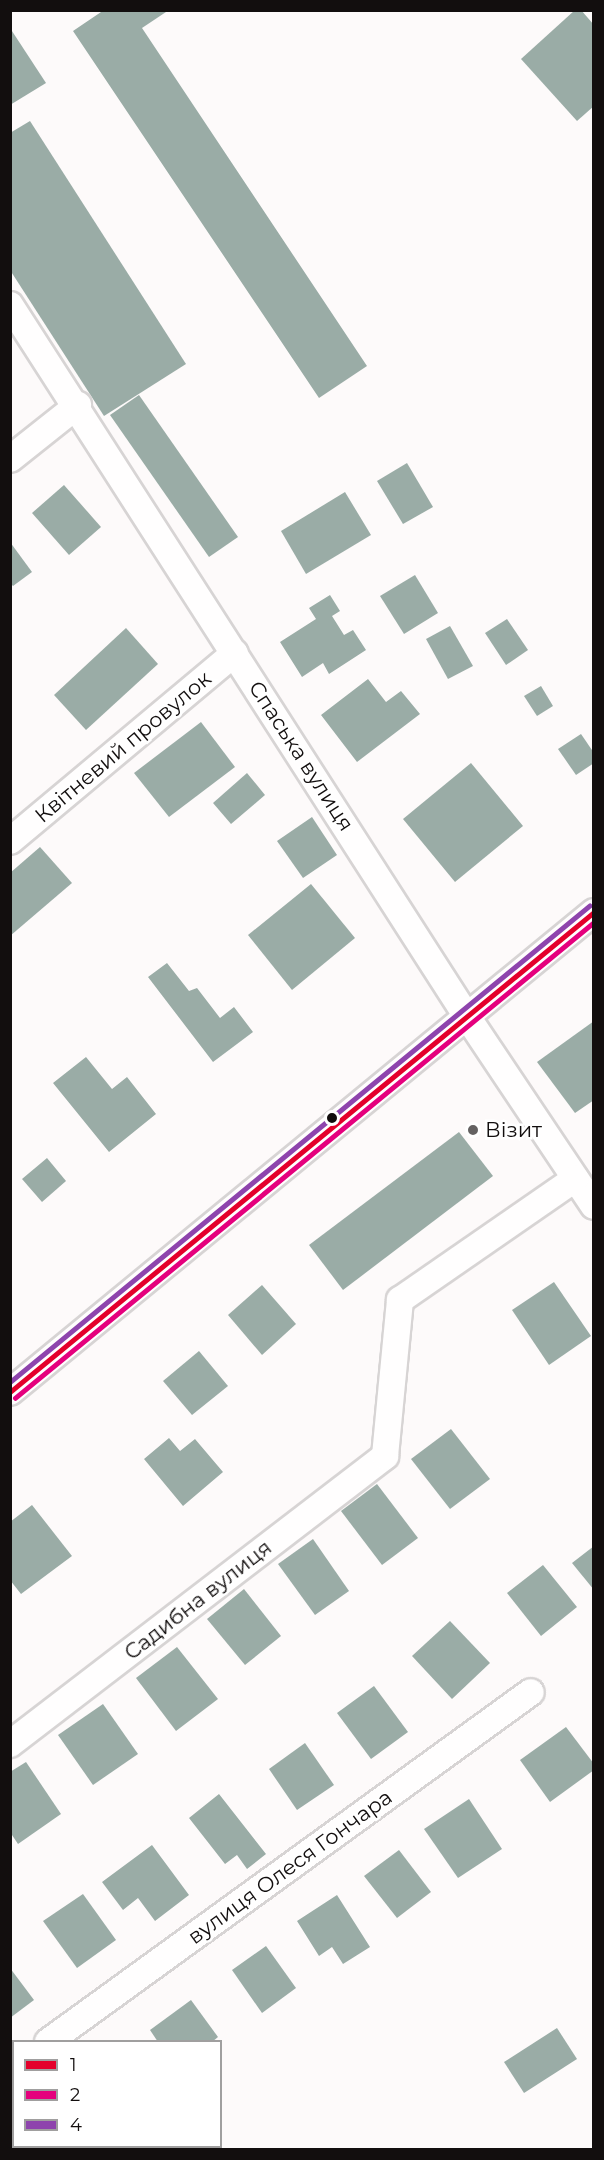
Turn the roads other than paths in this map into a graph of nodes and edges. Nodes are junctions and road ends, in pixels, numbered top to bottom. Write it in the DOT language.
graph roads {
  1 [pos="10,305"];
  2 [pos="78,405"];
  3 [pos="10,459"];
  4 [pos="235,653"];
  5 [pos="10,841"];
  6 [pos="594,912"];
  7 [pos="468,1018"];
  8 [pos="575,1179"];
  9 [pos="594,1206"];
  10 [pos="10,1392"];
  11 [pos="531,1692"];
  12 [pos="10,1744"];
  13 [pos="51,2040"];
  1 -- 2 [label="street, Спаська вулиця"];
  2 -- 3 [label="street"];
  2 -- 4 [label="street, Спаська вулиця"];
  4 -- 5 [label="street, Квітневий провулок"];
  4 -- 7 [label="street, Спаська вулиця"];
  6 -- 7 [label="street"];
  7 -- 8 [label="street, Спаська вулиця"];
  7 -- 10 [label="street"];
  8 -- 9 [label="street, Спаська вулиця"];
  8 -- 12 [label="street, Садибна вулиця"];
  11 -- 13 [label="street, вулиця Олеся Гончара"];
}
